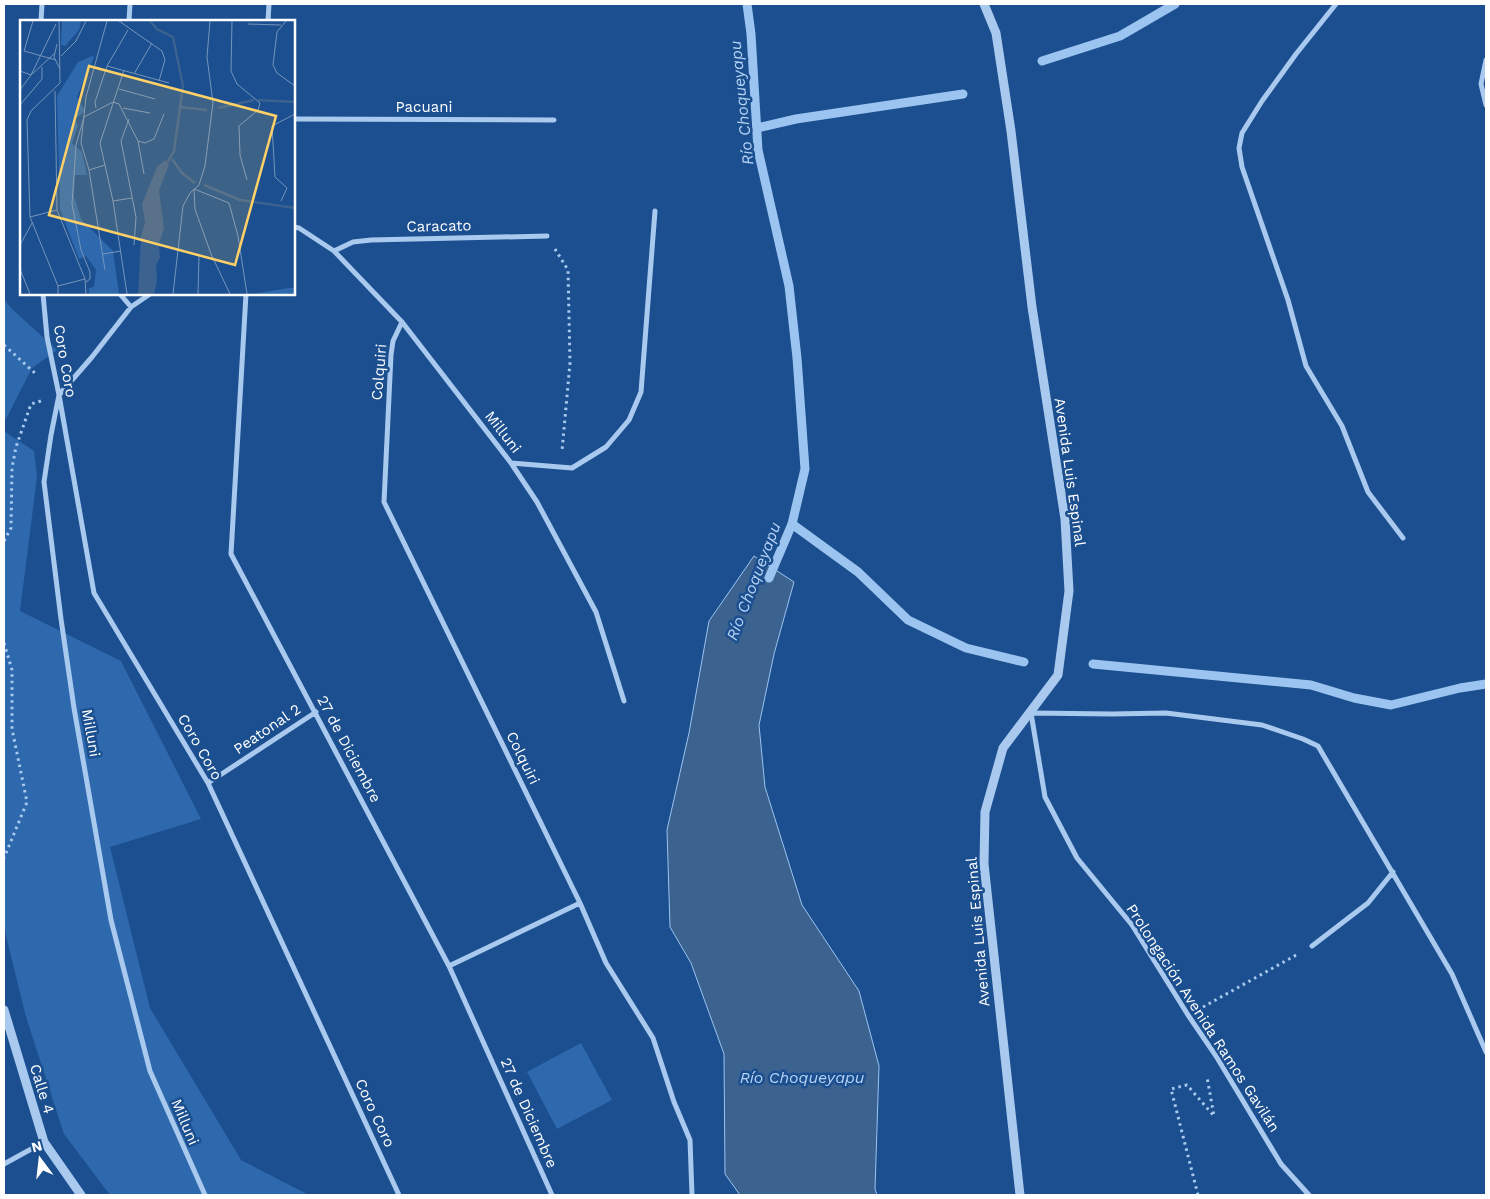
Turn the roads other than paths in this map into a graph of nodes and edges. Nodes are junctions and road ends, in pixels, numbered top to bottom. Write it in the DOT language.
graph roads {
  1 [pos="42,4"];
  2 [pos="130,4"];
  3 [pos="269,4"];
  4 [pos="984,4"];
  5 [pos="1336,4"];
  6 [pos="41,20"];
  7 [pos="129,20"];
  8 [pos="268,20"];
  9 [pos="1486,60"];
  10 [pos="1486,105"];
  11 [pos="295,119"];
  12 [pos="554,120"];
  13 [pos="655,211"];
  14 [pos="295,227"];
  15 [pos="547,236"];
  16 [pos="334,251"];
  17 [pos="43,295"];
  18 [pos="121,295"];
  19 [pos="149,295"];
  20 [pos="246,295"];
  21 [pos="131,307"];
  22 [pos="402,322"];
  23 [pos="59,395"];
  24 [pos="511,463"];
  25 [pos="1403,538"];
  26 [pos="624,701"];
  27 [pos="316,712"];
  28 [pos="1031,713"];
  29 [pos="208,784"];
  30 [pos="1393,872"];
  31 [pos="580,903"];
  32 [pos="1312,946"];
  33 [pos="449,966"];
  34 [pos="4,1010"];
  35 [pos="1486,1052"];
  36 [pos="44,1142"];
  37 [pos="4,1164"];
  38 [pos="81,1195"];
  39 [pos="205,1195"];
  40 [pos="399,1195"];
  41 [pos="552,1195"];
  42 [pos="692,1195"];
  43 [pos="1020,1195"];
  44 [pos="1309,1195"];
  1 -- 6 [label="street"];
  2 -- 7 [label="street"];
  3 -- 8 [label="street"];
  4 -- 28 [label="street, Avenida Luis Espinal"];
  5 -- 25 [label="street"];
  9 -- 10 [label="street"];
  11 -- 12 [label="street, Pacuani"];
  13 -- 24 [label="street"];
  14 -- 16 [label="street, Milluni"];
  15 -- 16 [label="street, Caracato"];
  16 -- 22 [label="street, Milluni"];
  17 -- 23 [label="street, Coro Coro"];
  18 -- 21 [label="street"];
  19 -- 21 [label="street, Milluni"];
  20 -- 27 [label="street, 27 de Diciembre"];
  21 -- 23 [label="street, Milluni"];
  22 -- 24 [label="street, Milluni"];
  22 -- 31 [label="street, Colquiri"];
  23 -- 29 [label="street, Coro Coro"];
  23 -- 39 [label="street, Milluni"];
  24 -- 26 [label="street, Milluni"];
  27 -- 29 [label="street, Peatonal 2"];
  27 -- 33 [label="street, 27 de Diciembre"];
  28 -- 30 [label="street"];
  28 -- 43 [label="street, Avenida Luis Espinal"];
  28 -- 44 [label="street, Prolongación Avenida Ramos Gavilán"];
  29 -- 40 [label="street, Coro Coro"];
  30 -- 32 [label="street"];
  30 -- 35 [label="street"];
  31 -- 33 [label="street"];
  31 -- 42 [label="street, Colquiri"];
  33 -- 41 [label="street, 27 de Diciembre"];
  34 -- 36 [label="street, Calle 4"];
  36 -- 37 [label="street"];
  36 -- 38 [label="street, Calle 4"];
}
